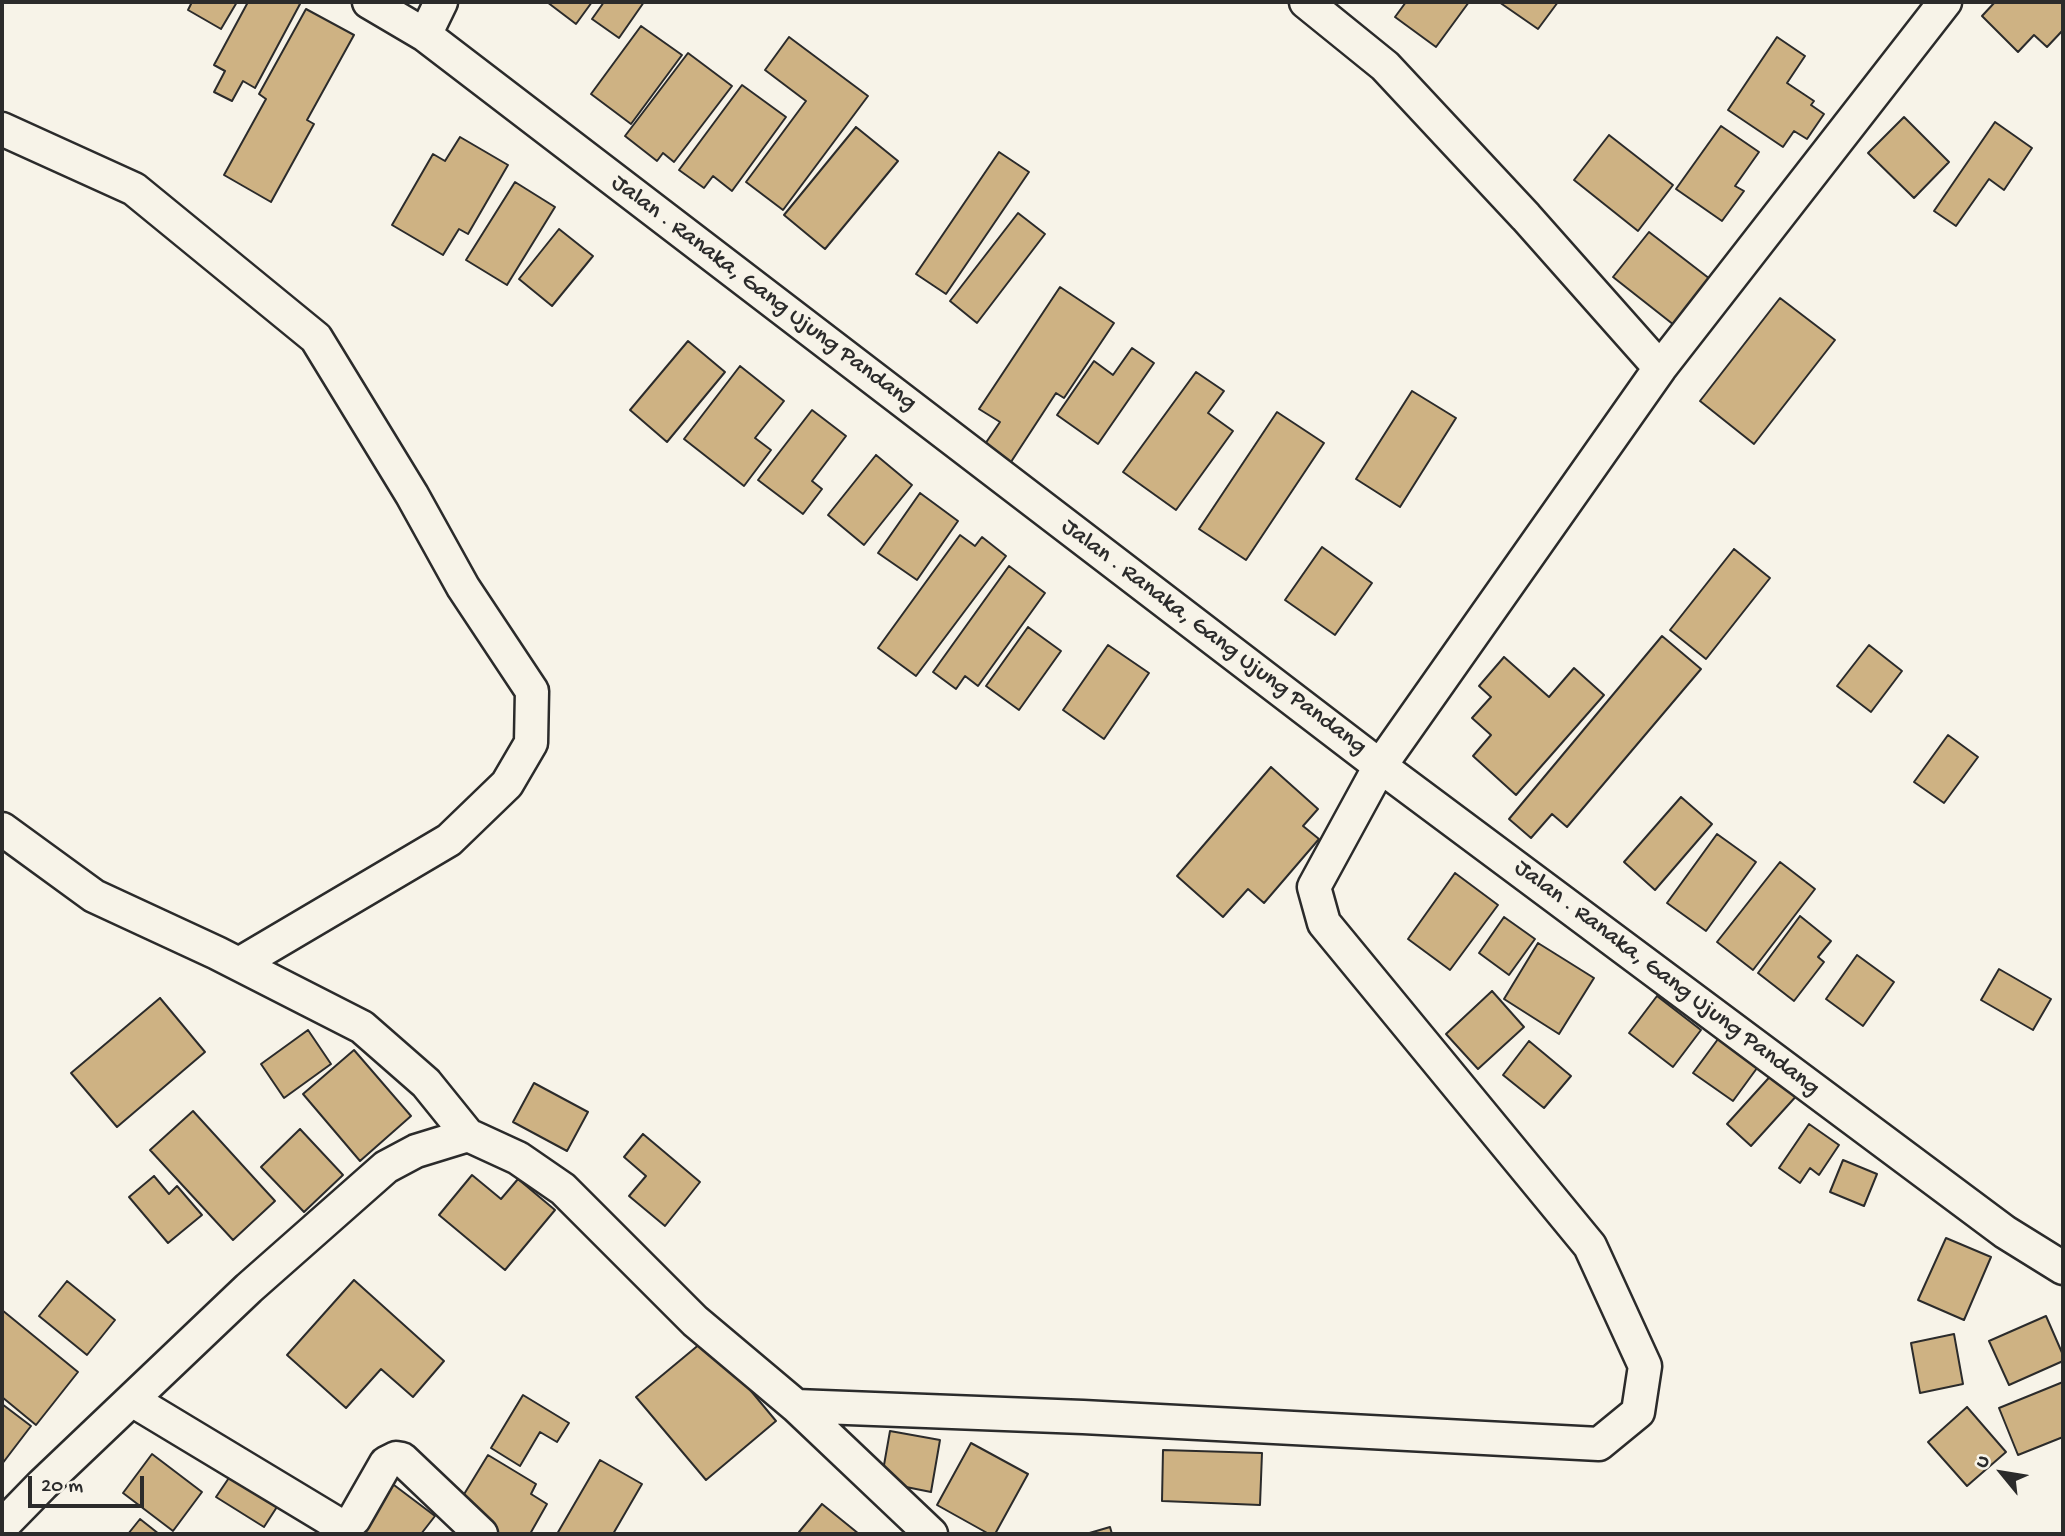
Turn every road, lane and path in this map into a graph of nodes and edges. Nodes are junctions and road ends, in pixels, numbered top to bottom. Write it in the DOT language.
graph roads {
  1 [pos="369,2"];
  2 [pos="441,2"];
  3 [pos="1306,2"];
  4 [pos="1945,2"];
  5 [pos="425,35"];
  6 [pos="2,130"];
  7 [pos="1660,368"];
  8 [pos="1380,766"];
  9 [pos="2,829"];
  10 [pos="239,964"];
  11 [pos="468,1135"];
  12 [pos="2063,1268"];
  13 [pos="132,1400"];
  14 [pos="796,1406"];
  15 [pos="2,1527"];
  16 [pos="481,1534"];
  17 [pos="931,1534"];
  1 -- 5 [label="street, Jalan . Ranaka, Gang Ujung Pandang"];
  2 -- 5 [label="street"];
  3 -- 7 [label="street"];
  4 -- 7 [label="street"];
  5 -- 8 [label="street, Jalan . Ranaka, Gang Ujung Pandang"];
  6 -- 10 [label="street"];
  7 -- 8 [label="street"];
  8 -- 12 [label="street, Jalan . Ranaka, Gang Ujung Pandang"];
  8 -- 14 [label="street"];
  9 -- 10 [label="street"];
  10 -- 11 [label="street"];
  11 -- 13 [label="street"];
  11 -- 14 [label="street"];
  13 -- 15 [label="street"];
  13 -- 16 [label="street"];
  14 -- 17 [label="street"];
}
